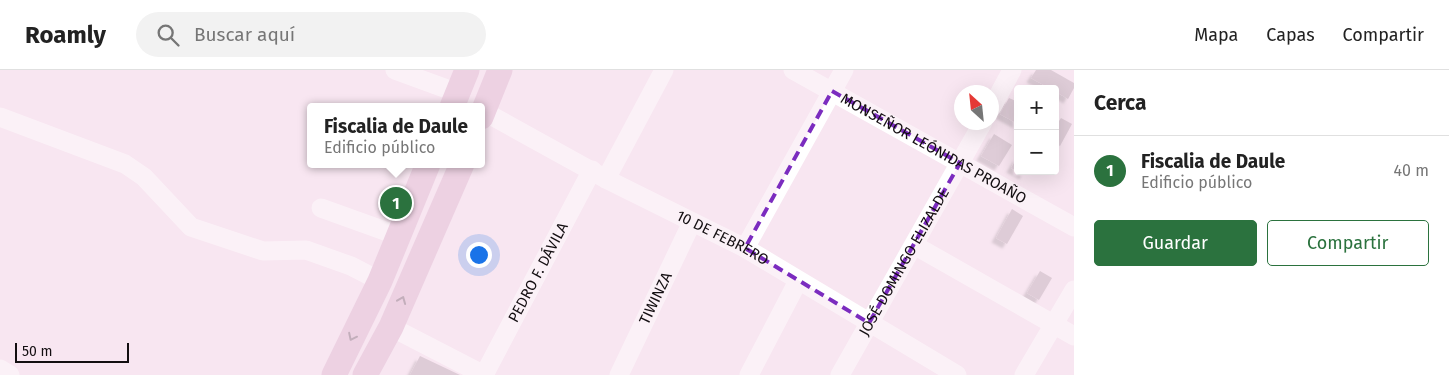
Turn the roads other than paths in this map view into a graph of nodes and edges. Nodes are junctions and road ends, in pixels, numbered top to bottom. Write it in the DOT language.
graph roads {
  1 [pos="396,70"];
  2 [pos="466,70"];
  3 [pos="500,70"];
  4 [pos="664,70"];
  5 [pos="793,70"];
  6 [pos="844,70"];
  7 [pos="1012,70"];
  8 [pos="832,91"];
  9 [pos="999,94"];
  10 [pos="455,100"];
  11 [pos="485,107"];
  12 [pos="485,116"];
  13 [pos="0,117"];
  14 [pos="979,130"];
  15 [pos="960,163"];
  16 [pos="426,168"];
  17 [pos="460,168"];
  18 [pos="599,174"];
  19 [pos="321,208"];
  20 [pos="692,222"];
  21 [pos="1074,227"];
  22 [pos="399,236"];
  23 [pos="914,245"];
  24 [pos="745,248"];
  25 [pos="380,281"];
  26 [pos="798,281"];
  27 [pos="1074,290"];
  28 [pos="869,323"];
  29 [pos="1054,324"];
  30 [pos="391,327"];
  31 [pos="1074,336"];
  32 [pos="0,369"];
  33 [pos="10,375"];
  34 [pos="334,375"];
  35 [pos="365,375"];
  36 [pos="484,375"];
  37 [pos="619,375"];
  38 [pos="749,375"];
  39 [pos="840,375"];
  40 [pos="957,375"];
  41 [pos="1024,375"];
  1 -- 10 [label="street"];
  2 -- 10 [label="main road"];
  3 -- 11 [label="main road"];
  4 -- 18 [label="street, PEDRO F. DÁVILA"];
  5 -- 8 [label="street, MONSEÑOR LEÓNIDAS PROAÑO"];
  6 -- 8 [label="street"];
  7 -- 9 [label="street"];
  8 -- 15 [label="street, MONSEÑOR LEÓNIDAS PROAÑO"];
  8 -- 24 [label="street"];
  12 -- 18 [label="street, 10 DE FEBRERO"];
  13 -- 25 [label="street"];
  14 -- 15 [label="street, JOSÉ DOMINGO ELIZALDE"];
  15 -- 21 [label="street, MONSEÑOR LEÓNIDAS PROAÑO"];
  15 -- 23 [label="street, JOSÉ DOMINGO ELIZALDE"];
  16 -- 22 [label="main road"];
  30 -- 17 [label="main road, one-way"];
  18 -- 20 [label="street, 10 DE FEBRERO"];
  18 -- 36 [label="street, PEDRO F. DÁVILA"];
  19 -- 22 [label="street"];
  20 -- 24 [label="street, 10 DE FEBRERO"];
  20 -- 37 [label="street, TIWINZA"];
  22 -- 25 [label="main road"];
  23 -- 28 [label="street, JOSÉ DOMINGO ELIZALDE"];
  23 -- 29 [label="street"];
  24 -- 26 [label="street, 10 DE FEBRERO"];
  25 -- 34 [label="main road, one-way"];
  26 -- 28 [label="street, 10 DE FEBRERO"];
  26 -- 38 [label="street"];
  27 -- 29 [label="street"];
  28 -- 39 [label="street, JOSÉ DOMINGO ELIZALDE"];
  28 -- 40 [label="street, 10 DE FEBRERO"];
  29 -- 31 [label="street"];
  29 -- 41 [label="street"];
  30 -- 35 [label="main road"];
  30 -- 36 [label="street"];
  32 -- 33 [label="street"];
}
